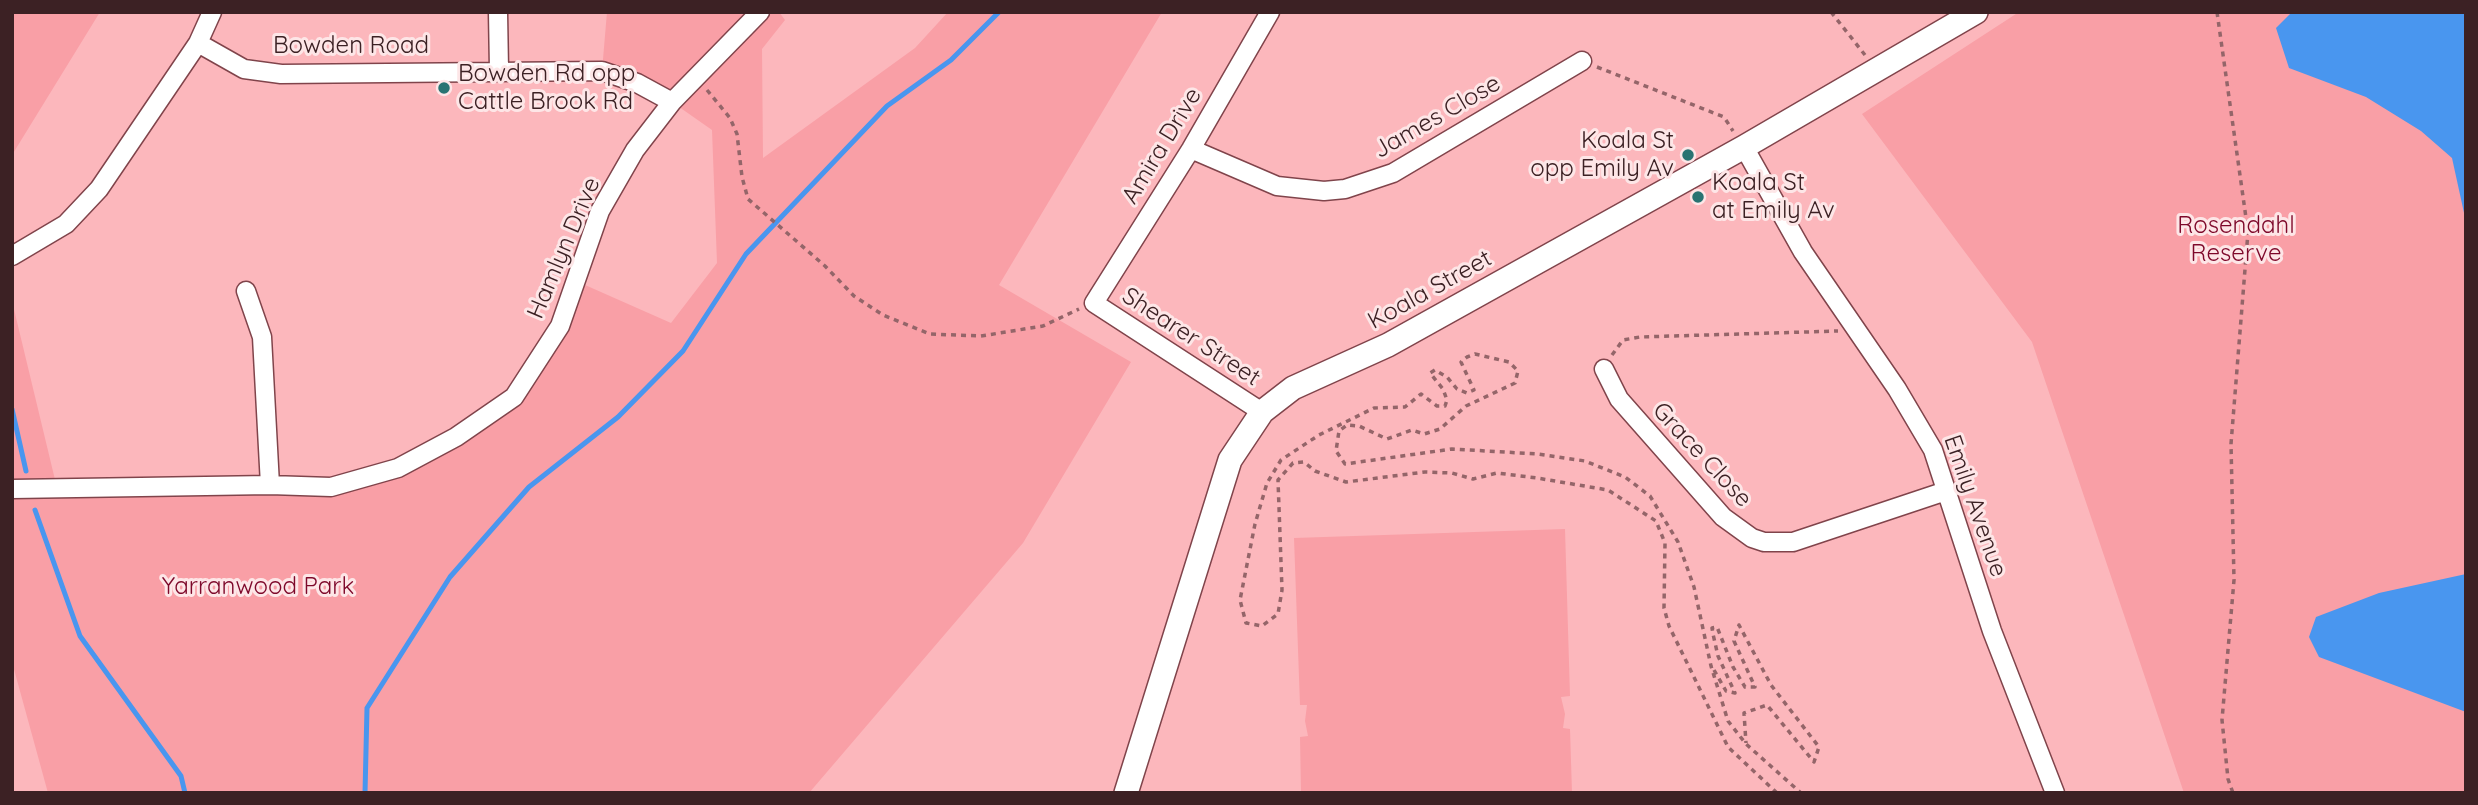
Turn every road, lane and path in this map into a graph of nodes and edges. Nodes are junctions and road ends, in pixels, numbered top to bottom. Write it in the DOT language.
graph roads {
  1 [pos="212,12"];
  2 [pos="498,12"];
  3 [pos="760,12"];
  4 [pos="1270,12"];
  5 [pos="1831,12"];
  6 [pos="1976,12"];
  7 [pos="2217,12"];
  8 [pos="198,43"];
  9 [pos="1582,61"];
  10 [pos="499,70"];
  11 [pos="1874,72"];
  12 [pos="696,77"];
  13 [pos="672,102"];
  14 [pos="1744,148"];
  15 [pos="1191,149"];
  16 [pos="12,256"];
  17 [pos="246,290"];
  18 [pos="1094,303"];
  19 [pos="1854,330"];
  20 [pos="1604,369"];
  21 [pos="1262,412"];
  22 [pos="270,485"];
  23 [pos="12,489"];
  24 [pos="1946,491"];
  25 [pos="1711,666"];
  26 [pos="1746,744"];
  27 [pos="1126,793"];
  28 [pos="1777,793"];
  29 [pos="1801,793"];
  30 [pos="2054,793"];
  31 [pos="2233,793"];
  1 -- 8 [label="street"];
  2 -- 10 [label="street"];
  3 -- 12 [label="street, Hamlyn Drive"];
  4 -- 15 [label="street, Amira Drive"];
  5 -- 11 [label="path"];
  6 -- 11 [label="street, Koala Street"];
  7 -- 31 [label="path"];
  8 -- 10 [label="street, Bowden Road"];
  8 -- 16 [label="street"];
  9 -- 14 [label="path"];
  9 -- 15 [label="street, James Close"];
  10 -- 13 [label="street, Bowden Road"];
  11 -- 14 [label="street, Koala Street"];
  12 -- 13 [label="street, Hamlyn Drive"];
  12 -- 18 [label="path"];
  13 -- 22 [label="street, Hamlyn Drive"];
  14 -- 19 [label="street, Emily Avenue"];
  14 -- 21 [label="street, Koala Street"];
  15 -- 18 [label="street, Amira Drive"];
  17 -- 22 [label="street"];
  18 -- 21 [label="street, Shearer Street"];
  19 -- 20 [label="path"];
  19 -- 24 [label="street, Emily Avenue"];
  20 -- 24 [label="street, Grace Close"];
  21 -- 27 [label="street, Koala Street"];
  22 -- 23 [label="street, Hamlyn Drive"];
  24 -- 30 [label="street, Emily Avenue"];
  25 -- 26 [label="path"];
  25 -- 26 [label="path"];
  25 -- 28 [label="path"];
  26 -- 29 [label="path"];
}
